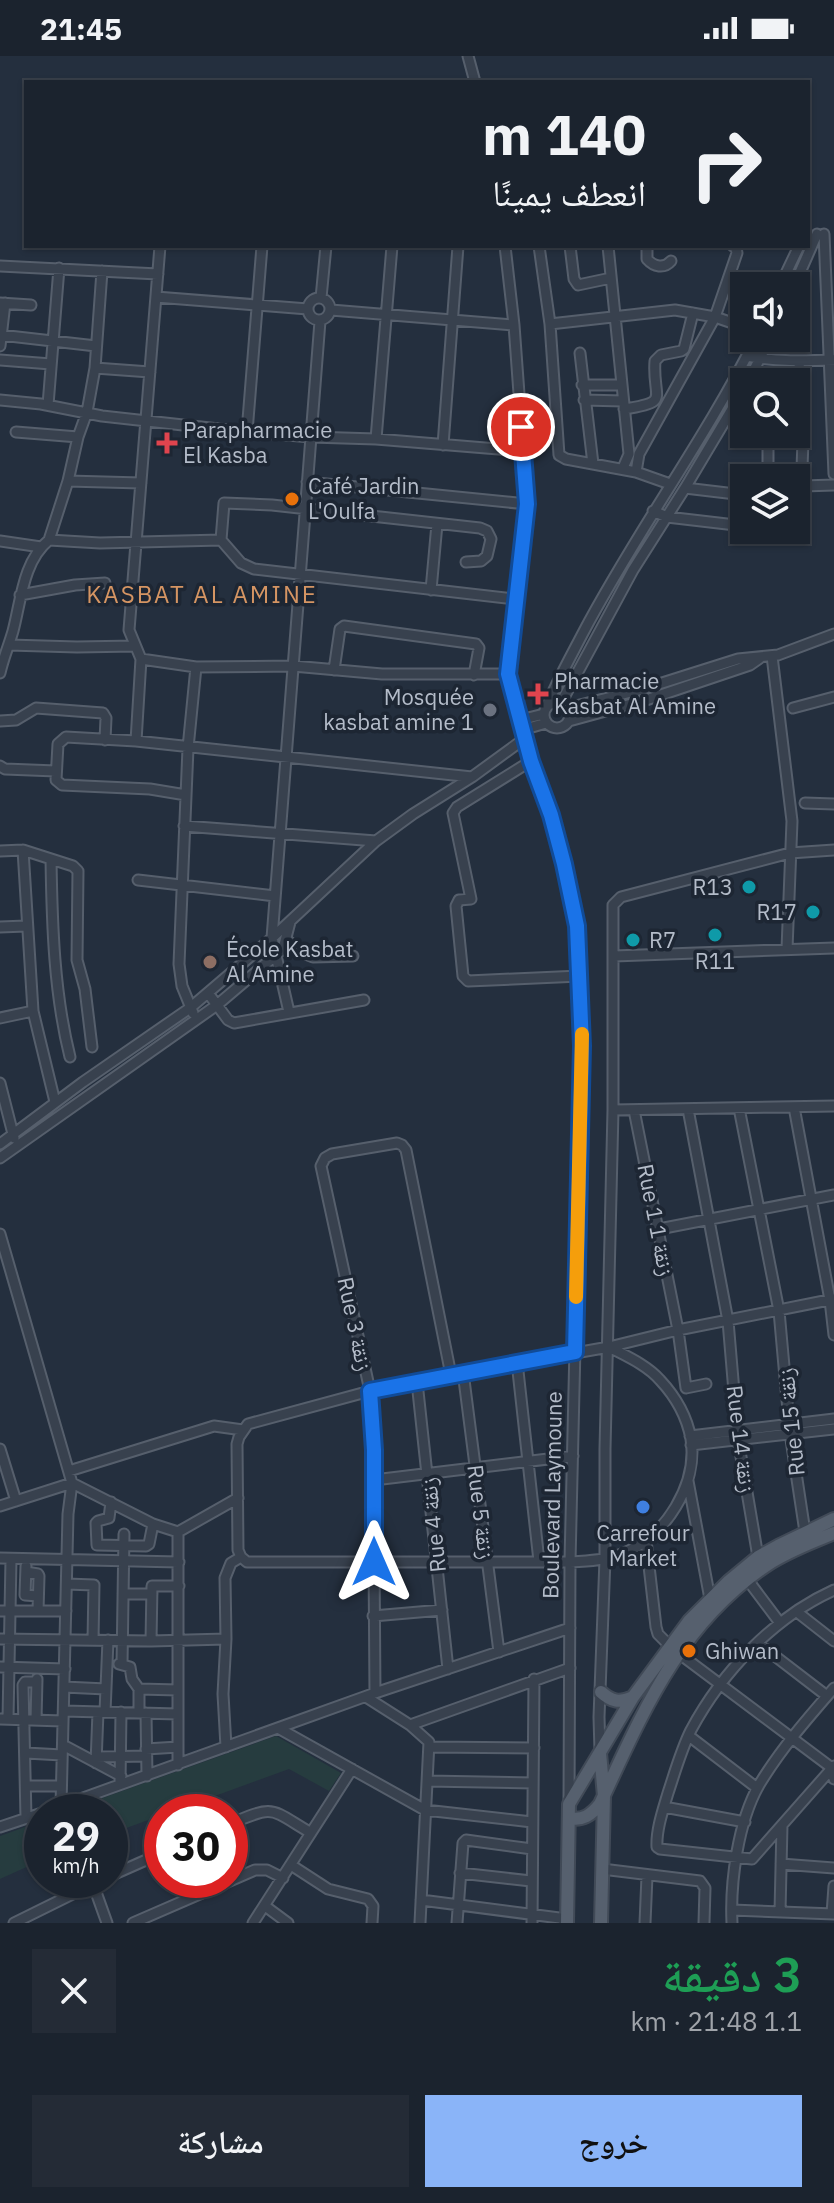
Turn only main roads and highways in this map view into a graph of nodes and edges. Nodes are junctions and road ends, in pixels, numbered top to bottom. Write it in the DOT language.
graph roads {
  1 [pos="834,1519"];
  2 [pos="834,1533"];
  3 [pos="674,1649"];
  4 [pos="601,1692"];
  5 [pos="633,1697"];
  6 [pos="600,1753"];
  7 [pos="604,1796"];
  8 [pos="569,1818"];
  9 [pos="567,1921"];
  10 [pos="601,1923"];
  1 -- 3 [label="main road"];
  2 -- 3 [label="main road"];
  3 -- 5 [label="main road"];
  3 -- 7 [label="main road"];
  4 -- 5 [label="main road"];
  5 -- 6 [label="main road"];
  6 -- 7 [label="main road"];
  6 -- 8 [label="main road, Boulevard Laymoune"];
  7 -- 8 [label="main road"];
  7 -- 10 [label="main road"];
  8 -- 9 [label="main road, Boulevard Laymoune"];
}
